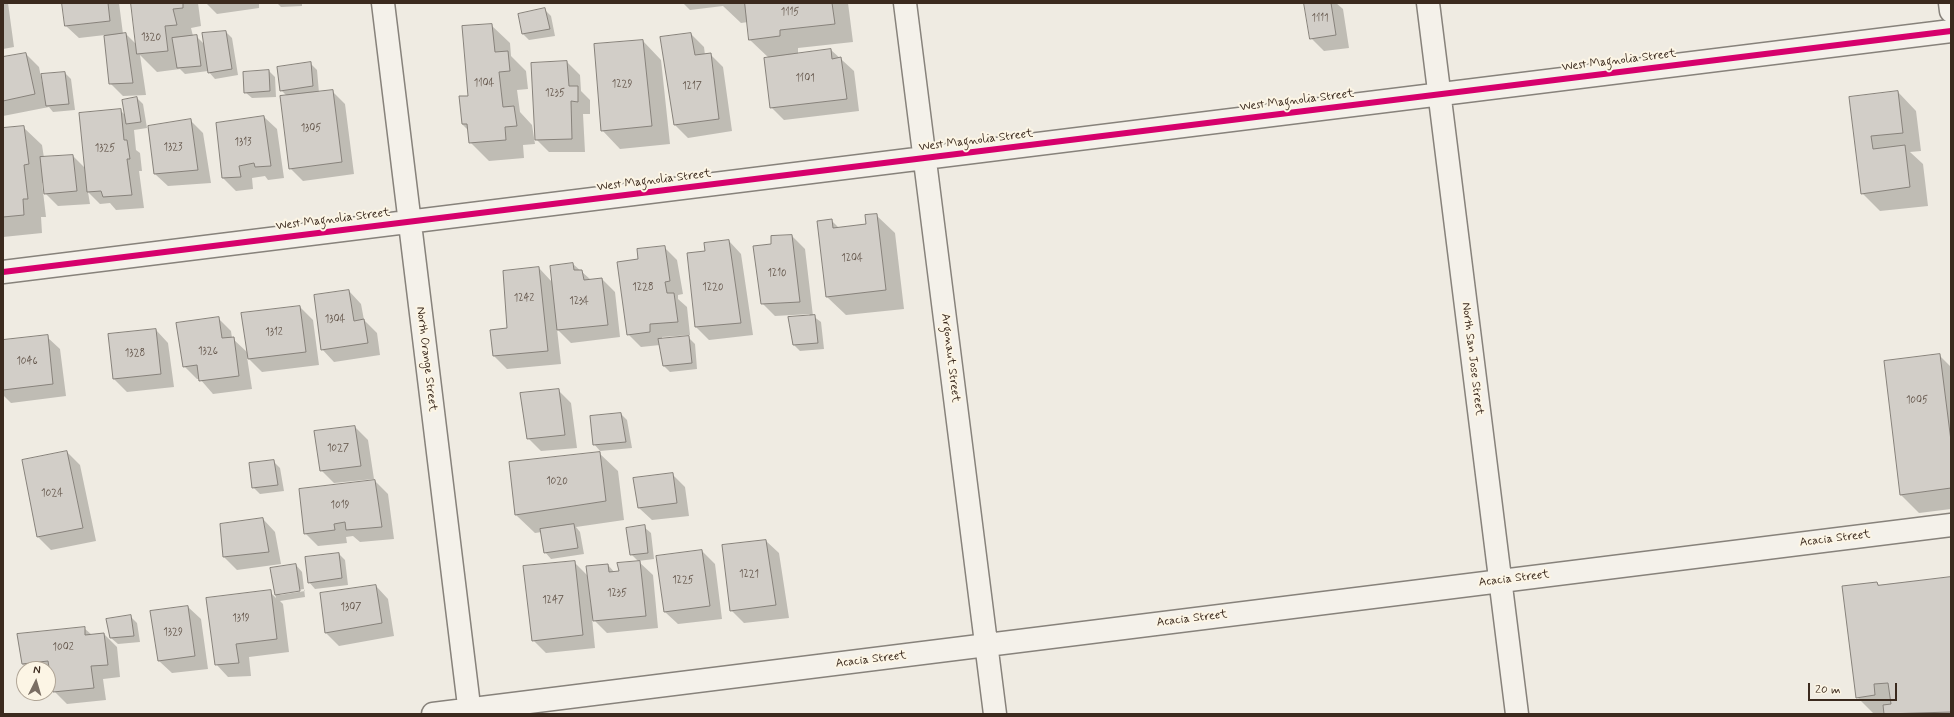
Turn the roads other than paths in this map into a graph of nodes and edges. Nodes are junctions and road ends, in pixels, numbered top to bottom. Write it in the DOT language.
graph roads {
  1 [pos="383,3"];
  2 [pos="905,3"];
  3 [pos="1428,3"];
  4 [pos="1950,3"];
  5 [pos="1951,11"];
  6 [pos="1951,31"];
  7 [pos="1440,94"];
  8 [pos="925,158"];
  9 [pos="409,222"];
  10 [pos="3,272"];
  11 [pos="1951,524"];
  12 [pos="1500,581"];
  13 [pos="986,645"];
  14 [pos="469,712"];
  15 [pos="433,714"];
  16 [pos="995,714"];
  17 [pos="1517,714"];
  1 -- 9 [label="street, North Orange Street"];
  2 -- 8 [label="street, Argonaut Street"];
  3 -- 7 [label="street, North San Jose Street"];
  4 -- 5 [label="street"];
  6 -- 7 [label="street, West Magnolia Street"];
  7 -- 8 [label="street, West Magnolia Street"];
  7 -- 12 [label="street, North San Jose Street"];
  8 -- 9 [label="street, West Magnolia Street"];
  8 -- 13 [label="street, Argonaut Street"];
  9 -- 10 [label="street, West Magnolia Street"];
  9 -- 14 [label="street, North Orange Street"];
  11 -- 12 [label="street, Acacia Street"];
  12 -- 13 [label="street, Acacia Street"];
  12 -- 17 [label="street, North San Jose Street"];
  13 -- 14 [label="street, Acacia Street"];
  13 -- 16 [label="street, Argonaut Street"];
  14 -- 15 [label="street, Acacia Street"];
}
